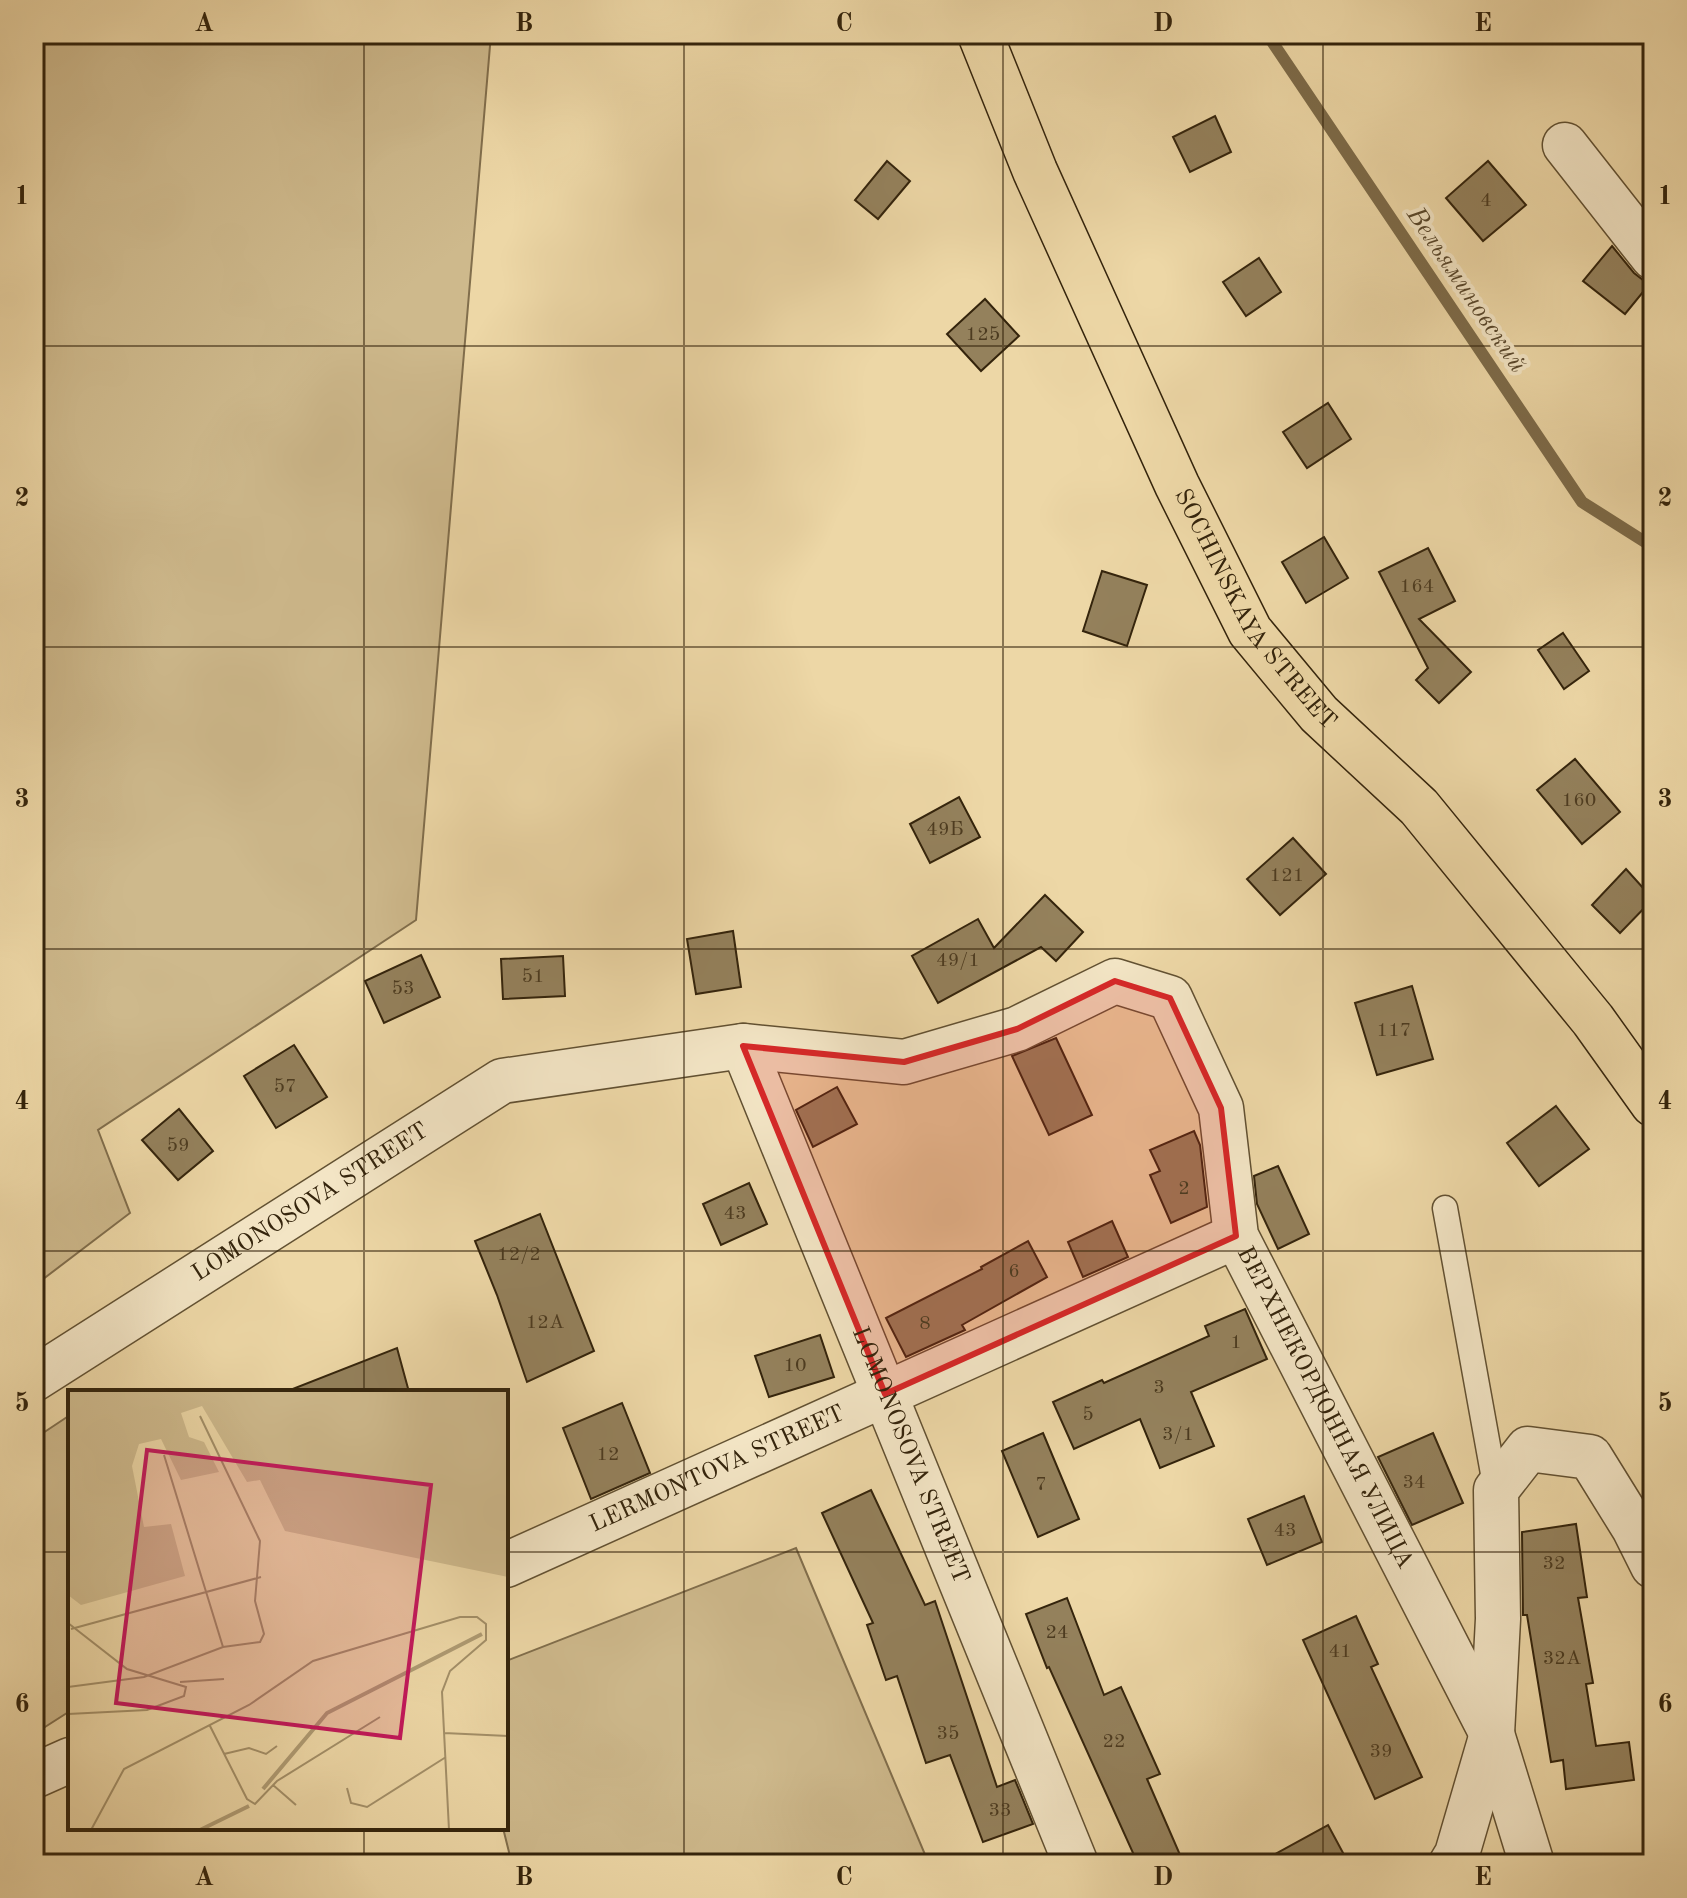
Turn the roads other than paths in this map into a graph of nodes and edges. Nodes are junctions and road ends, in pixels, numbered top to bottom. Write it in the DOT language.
graph roads {
  1 [pos="980,34"];
  2 [pos="1565,145"];
  3 [pos="1653,257"];
  4 [pos="1115,981"];
  5 [pos="743,1046"];
  6 [pos="1653,1104"];
  7 [pos="1445,1208"];
  8 [pos="1236,1236"];
  9 [pos="34,1379"];
  10 [pos="885,1394"];
  11 [pos="1496,1490"];
  12 [pos="508,1564"];
  13 [pos="1653,1566"];
  14 [pos="1492,1734"];
  15 [pos="68,1761"];
  16 [pos="34,1776"];
  17 [pos="1076,1864"];
  18 [pos="1451,1864"];
  19 [pos="1532,1864"];
  1 -- 6 [label="highway, SOCHINSKAYA STREET"];
  2 -- 3 [label="street"];
  4 -- 5 [label="street, LOMONOSOVA STREET"];
  4 -- 8 [label="street, ВЕРХНЕКОРДОННАЯ УЛИЦА"];
  5 -- 9 [label="street, LOMONOSOVA STREET"];
  5 -- 10 [label="street, LOMONOSOVA STREET"];
  7 -- 11 [label="lane"];
  8 -- 10 [label="street, LERMONTOVA STREET"];
  8 -- 14 [label="street, ВЕРХНЕКОРДОННАЯ УЛИЦА"];
  10 -- 12 [label="street, LERMONTOVA STREET"];
  10 -- 17 [label="street, LOMONOSOVA STREET"];
  11 -- 13 [label="street"];
  11 -- 14 [label="street"];
  14 -- 18 [label="street"];
  14 -- 19 [label="street, ВЕРХНЕКОРДОННАЯ УЛИЦА"];
  15 -- 16 [label="street"];
}
